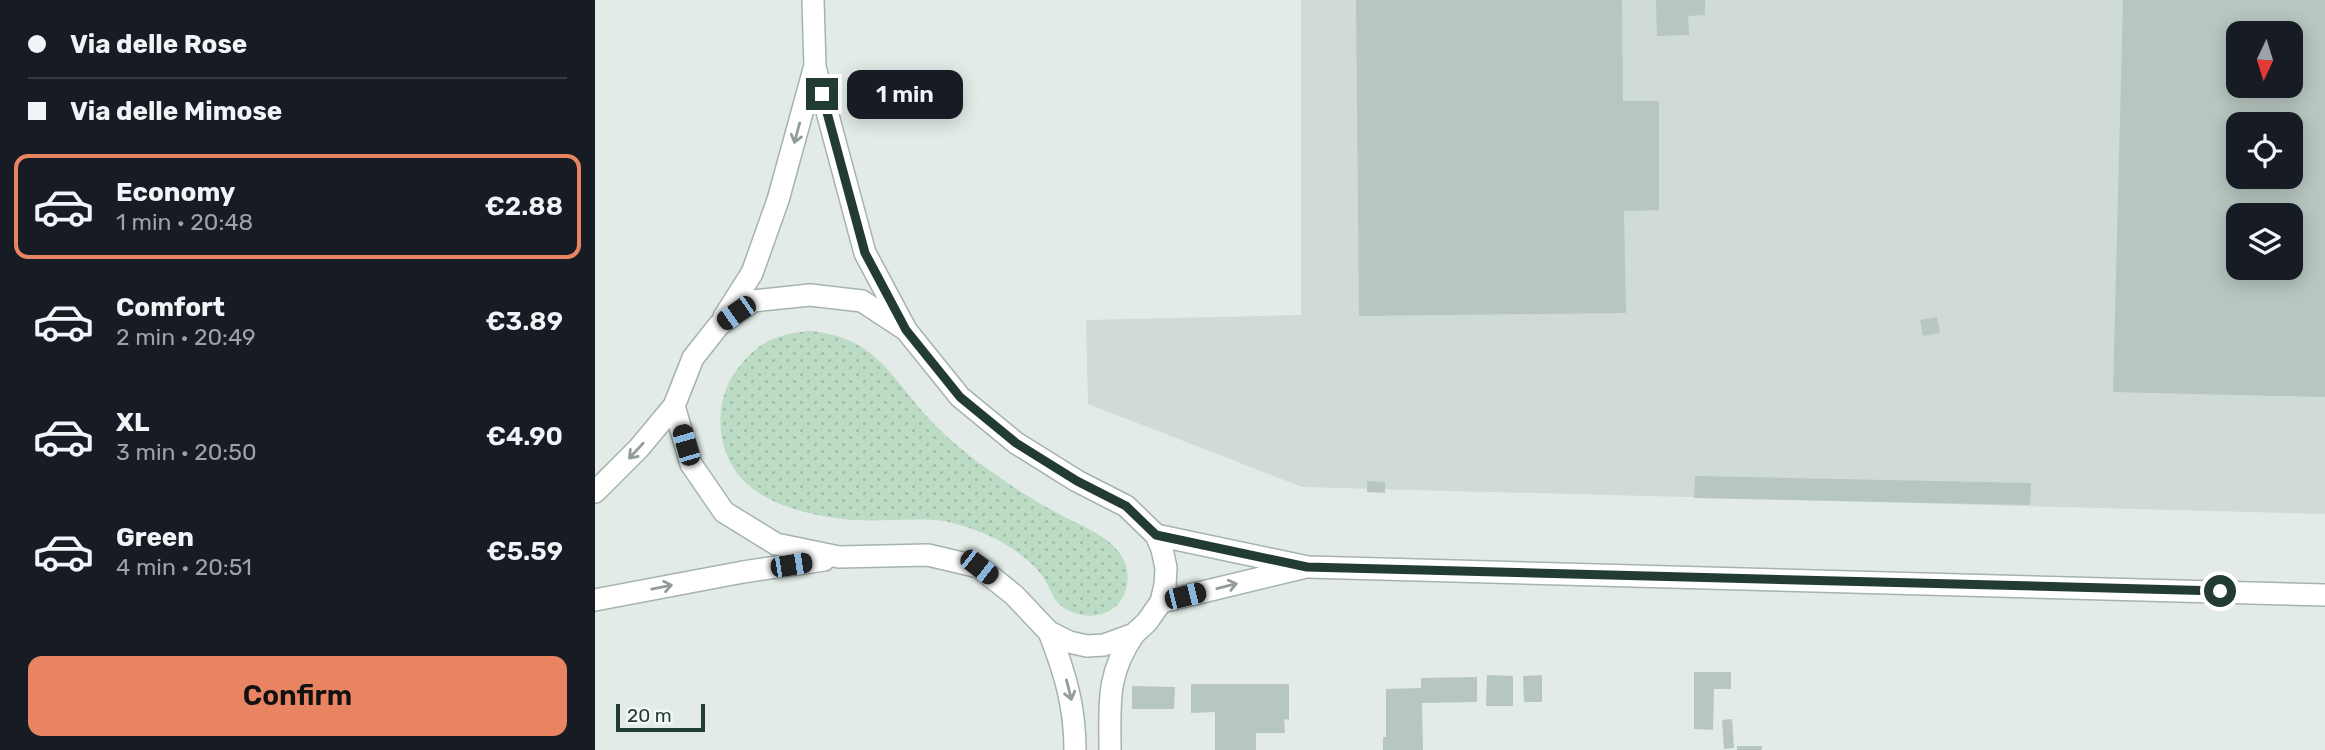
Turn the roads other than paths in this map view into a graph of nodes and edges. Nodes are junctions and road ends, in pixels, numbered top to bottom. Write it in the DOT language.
graph roads {
  1 [pos="813,0"];
  2 [pos="815,67"];
  3 [pos="719,326"];
  4 [pos="906,330"];
  5 [pos="674,406"];
  6 [pos="595,492"];
  7 [pos="1156,535"];
  8 [pos="839,557"];
  9 [pos="1307,567"];
  10 [pos="2325,595"];
  11 [pos="595,600"];
  12 [pos="1161,602"];
  13 [pos="1049,632"];
  14 [pos="1134,634"];
  15 [pos="1075,750"];
  16 [pos="1110,750"];
  1 -- 2 [label="street"];
  2 -- 3 [label="street, one-way"];
  2 -- 4 [label="street"];
  3 -- 4 [label="street"];
  3 -- 5 [label="street"];
  4 -- 7 [label="street"];
  5 -- 6 [label="street, one-way"];
  5 -- 8 [label="street"];
  7 -- 9 [label="street"];
  7 -- 12 [label="street"];
  11 -- 8 [label="street, one-way"];
  8 -- 13 [label="street"];
  9 -- 10 [label="street"];
  12 -- 9 [label="street, one-way"];
  12 -- 14 [label="street"];
  13 -- 14 [label="street"];
  13 -- 15 [label="street, one-way"];
  14 -- 16 [label="street"];
}
